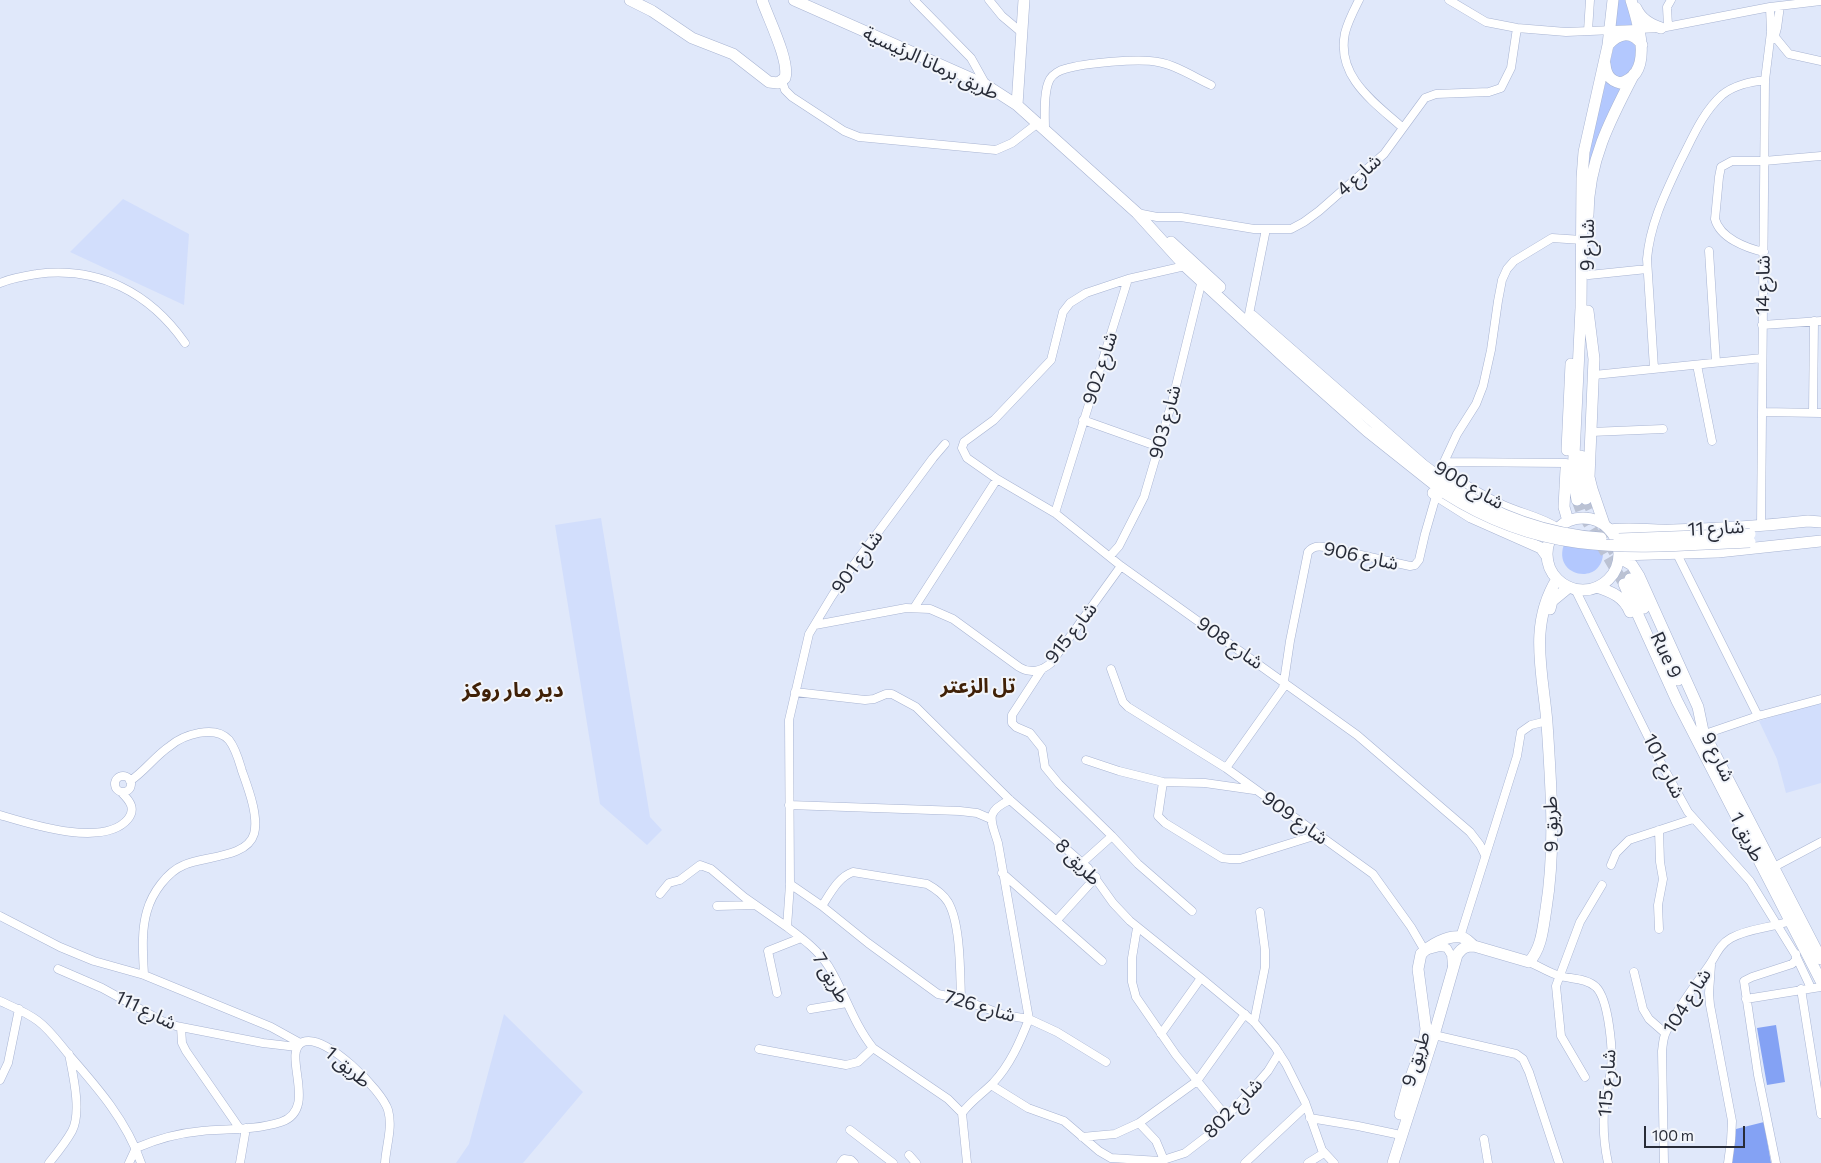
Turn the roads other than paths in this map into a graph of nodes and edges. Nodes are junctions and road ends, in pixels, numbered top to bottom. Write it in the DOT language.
graph roads {
  1 [pos="630,0"];
  2 [pos="762,0"];
  3 [pos="794,0"];
  4 [pos="914,0"];
  5 [pos="989,0"];
  6 [pos="1024,0"];
  7 [pos="1359,0"];
  8 [pos="1448,0"];
  9 [pos="1590,0"];
  10 [pos="1613,0"];
  11 [pos="1631,0"];
  12 [pos="1671,0"];
  13 [pos="1821,1"];
  14 [pos="1774,5"];
  15 [pos="1664,27"];
  16 [pos="1517,28"];
  17 [pos="1640,30"];
  18 [pos="1588,31"];
  19 [pos="1609,31"];
  20 [pos="1021,32"];
  21 [pos="1773,34"];
  22 [pos="1608,45"];
  23 [pos="1642,45"];
  24 [pos="1605,60"];
  25 [pos="1821,61"];
  26 [pos="1634,74"];
  27 [pos="1765,80"];
  28 [pos="782,81"];
  29 [pos="986,85"];
  30 [pos="1211,85"];
  31 [pos="1017,105"];
  32 [pos="1041,126"];
  33 [pos="1403,128"];
  34 [pos="1821,156"];
  35 [pos="1764,161"];
  36 [pos="1137,213"];
  37 [pos="1146,222"];
  38 [pos="1266,229"];
  39 [pos="1582,240"];
  40 [pos="1709,251"];
  41 [pos="1764,252"];
  42 [pos="1185,266"];
  43 [pos="1647,269"];
  44 [pos="1589,274"];
  45 [pos="1128,279"];
  46 [pos="1202,280"];
  47 [pos="0,283"];
  48 [pos="1585,310"];
  49 [pos="1249,314"];
  50 [pos="1818,321"];
  51 [pos="1762,325"];
  52 [pos="185,343"];
  53 [pos="1762,358"];
  54 [pos="1716,362"];
  55 [pos="1697,364"];
  56 [pos="1654,368"];
  57 [pos="1594,375"];
  58 [pos="1762,412"];
  59 [pos="1817,413"];
  60 [pos="1083,420"];
  61 [pos="1587,428"];
  62 [pos="1663,429"];
  63 [pos="1385,433"];
  64 [pos="1712,441"];
  65 [pos="945,444"];
  66 [pos="1159,447"];
  67 [pos="1566,463"];
  68 [pos="1441,465"];
  69 [pos="997,479"];
  70 [pos="1444,492"];
  71 [pos="1055,513"];
  72 [pos="1568,521"];
  73 [pos="1821,524"];
  74 [pos="1761,526"];
  75 [pos="1607,527"];
  76 [pos="1557,529"];
  77 [pos="1821,536"];
  78 [pos="1750,538"];
  79 [pos="1821,541"];
  80 [pos="1676,552"];
  81 [pos="1546,555"];
  82 [pos="1110,556"];
  83 [pos="1620,556"];
  84 [pos="1121,566"];
  85 [pos="1557,579"];
  86 [pos="1627,582"];
  87 [pos="1597,587"];
  88 [pos="1572,588"];
  89 [pos="914,608"];
  90 [pos="815,625"];
  91 [pos="1111,669"];
  92 [pos="1042,670"];
  93 [pos="1285,682"];
  94 [pos="1542,682"];
  95 [pos="795,692"];
  96 [pos="1821,699"];
  97 [pos="1758,716"];
  98 [pos="1547,721"];
  99 [pos="1701,733"];
  100 [pos="1086,760"];
  101 [pos="1226,768"];
  102 [pos="130,781"];
  103 [pos="1163,782"];
  104 [pos="1256,790"];
  105 [pos="122,793"];
  106 [pos="1010,800"];
  107 [pos="789,805"];
  108 [pos="0,815"];
  109 [pos="991,819"];
  110 [pos="1694,819"];
  111 [pos="1659,830"];
  112 [pos="1317,835"];
  113 [pos="1112,836"];
  114 [pos="1821,842"];
  115 [pos="1485,855"];
  116 [pos="1083,862"];
  117 [pos="1611,866"];
  118 [pos="1774,867"];
  119 [pos="1002,873"];
  120 [pos="1096,877"];
  121 [pos="790,884"];
  122 [pos="1602,884"];
  123 [pos="660,894"];
  124 [pos="755,904"];
  125 [pos="717,906"];
  126 [pos="822,906"];
  127 [pos="1192,911"];
  128 [pos="1260,912"];
  129 [pos="0,916"];
  130 [pos="1057,920"];
  131 [pos="1784,923"];
  132 [pos="787,927"];
  133 [pos="1138,928"];
  134 [pos="1659,929"];
  135 [pos="1460,937"];
  136 [pos="801,938"];
  137 [pos="1799,939"];
  138 [pos="1474,946"];
  139 [pos="1425,951"];
  140 [pos="1796,954"];
  141 [pos="1816,960"];
  142 [pos="1102,961"];
  143 [pos="1529,962"];
  144 [pos="1711,963"];
  145 [pos="58,970"];
  146 [pos="1452,971"];
  147 [pos="1634,972"];
  148 [pos="144,975"];
  149 [pos="1560,976"];
  150 [pos="1201,978"];
  151 [pos="1821,981"];
  152 [pos="1821,987"];
  153 [pos="1811,988"];
  154 [pos="1801,989"];
  155 [pos="777,993"];
  156 [pos="961,999"];
  157 [pos="1746,999"];
  158 [pos="0,1001"];
  159 [pos="847,1003"];
  160 [pos="19,1009"];
  161 [pos="811,1009"];
  162 [pos="1245,1014"];
  163 [pos="1029,1019"];
  164 [pos="1254,1022"];
  165 [pos="181,1027"];
  166 [pos="1665,1033"];
  167 [pos="1161,1034"];
  168 [pos="1434,1035"];
  169 [pos="299,1045"];
  170 [pos="873,1048"];
  171 [pos="759,1049"];
  172 [pos="1279,1052"];
  173 [pos="69,1054"];
  174 [pos="1106,1062"];
  175 [pos="1585,1077"];
  176 [pos="0,1080"];
  177 [pos="1197,1081"];
  178 [pos="991,1085"];
  179 [pos="1306,1106"];
  180 [pos="962,1113"];
  181 [pos="1821,1114"];
  182 [pos="1226,1116"];
  183 [pos="1310,1118"];
  184 [pos="1139,1123"];
  185 [pos="243,1128"];
  186 [pos="850,1130"];
  187 [pos="1396,1134"];
  188 [pos="1082,1137"];
  189 [pos="1484,1140"];
  190 [pos="136,1148"];
  191 [pos="1324,1153"];
  192 [pos="909,1156"];
  193 [pos="1110,1160"];
  194 [pos="1162,1161"];
  195 [pos="49,1163"];
  196 [pos="129,1163"];
  197 [pos="141,1163"];
  198 [pos="240,1163"];
  199 [pos="385,1163"];
  200 [pos="841,1163"];
  201 [pos="854,1163"];
  202 [pos="893,1163"];
  203 [pos="916,1163"];
  204 [pos="967,1163"];
  205 [pos="1245,1163"];
  206 [pos="1308,1163"];
  207 [pos="1334,1163"];
  208 [pos="1387,1163"];
  209 [pos="1393,1163"];
  210 [pos="1488,1163"];
  211 [pos="1559,1163"];
  212 [pos="1608,1163"];
  213 [pos="1664,1163"];
  214 [pos="1728,1163"];
  215 [pos="1776,1163"];
  1 -- 28 [label="main road"];
  2 -- 28 [label="main road"];
  3 -- 29 [label="main road, طريق برمانا الرئيسية"];
  4 -- 29 [label="street"];
  5 -- 20 [label="street"];
  6 -- 20 [label="main road"];
  7 -- 33 [label="street"];
  8 -- 16 [label="street"];
  9 -- 18 [label="street"];
  10 -- 19 [label="main road"];
  11 -- 15 [label="main road"];
  11 -- 17 [label="main road"];
  12 -- 15 [label="street"];
  13 -- 14 [label="street"];
  14 -- 15 [label="street"];
  14 -- 21 [label="street"];
  15 -- 17 [label="street"];
  15 -- 23 [label="main road"];
  16 -- 18 [label="street"];
  16 -- 33 [label="street, شارع 4"];
  17 -- 19 [label="street"];
  17 -- 23 [label="main road"];
  18 -- 19 [label="street"];
  19 -- 22 [label="main road"];
  20 -- 31 [label="main road"];
  21 -- 25 [label="street"];
  21 -- 27 [label="street, شارع 14"];
  22 -- 23 [label="main road"];
  22 -- 24 [label="main road"];
  23 -- 26 [label="main road"];
  24 -- 26 [label="main road"];
  24 -- 39 [label="main road"];
  26 -- 44 [label="main road, شارع 9"];
  27 -- 35 [label="street, شارع 14"];
  27 -- 43 [label="street"];
  28 -- 32 [label="street"];
  29 -- 31 [label="main road, طريق برمانا الرئيسية"];
  30 -- 32 [label="street"];
  31 -- 32 [label="main road, طريق برمانا الرئيسية"];
  32 -- 36 [label="main road, طريق برمانا الرئيسية"];
  33 -- 38 [label="street, شارع 4"];
  34 -- 35 [label="street"];
  35 -- 41 [label="street, شارع 14"];
  35 -- 41 [label="street"];
  36 -- 37 [label="main road, طريق برمانا الرئيسية"];
  36 -- 38 [label="street, شارع 4"];
  37 -- 42 [label="main road"];
  37 -- 49 [label="main road"];
  38 -- 49 [label="street"];
  39 -- 48 [label="main road"];
  39 -- 68 [label="street"];
  40 -- 54 [label="street"];
  41 -- 51 [label="street, شارع 14"];
  42 -- 45 [label="street"];
  42 -- 46 [label="main road"];
  43 -- 44 [label="street"];
  43 -- 56 [label="street"];
  44 -- 48 [label="main road, شارع 9"];
  45 -- 60 [label="street, شارع 902"];
  45 -- 69 [label="street, شارع 908"];
  46 -- 66 [label="street, شارع 903"];
  46 -- 70 [label="main road"];
  47 -- 52 [label="street"];
  48 -- 57 [label="main road"];
  48 -- 61 [label="main road, شارع 9"];
  48 -- 61 [label="main road"];
  48 -- 67 [label="main road"];
  49 -- 63 [label="main road"];
  50 -- 51 [label="street"];
  50 -- 59 [label="street"];
  51 -- 53 [label="street, شارع 14"];
  53 -- 54 [label="street"];
  53 -- 58 [label="street, شارع 14"];
  54 -- 55 [label="street"];
  55 -- 56 [label="street"];
  55 -- 64 [label="street"];
  56 -- 57 [label="street"];
  57 -- 61 [label="main road"];
  58 -- 59 [label="street"];
  58 -- 74 [label="street, شارع 14"];
  60 -- 66 [label="street"];
  60 -- 71 [label="street, شارع 902"];
  61 -- 62 [label="street"];
  61 -- 75 [label="main road"];
  63 -- 68 [label="main road, شارع 900"];
  63 -- 70 [label="main road"];
  65 -- 90 [label="street, شارع 901"];
  66 -- 82 [label="street, شارع 903"];
  67 -- 68 [label="street"];
  67 -- 72 [label="main road"];
  68 -- 76 [label="main road, شارع 900"];
  69 -- 71 [label="street, شارع 908"];
  69 -- 89 [label="street"];
  70 -- 78 [label="main road, bridge"];
  70 -- 81 [label="main road, شارع 900"];
  70 -- 93 [label="street, شارع 906"];
  71 -- 82 [label="street, شارع 908"];
  72 -- 75 [label="main road"];
  72 -- 76 [label="main road"];
  73 -- 74 [label="main road, شارع 11"];
  73 -- 78 [label="main road"];
  74 -- 75 [label="main road, شارع 11"];
  75 -- 83 [label="main road"];
  76 -- 81 [label="main road"];
  77 -- 78 [label="main road, شارع 11"];
  79 -- 80 [label="main road, شارع 11"];
  80 -- 83 [label="main road, شارع 11"];
  80 -- 97 [label="street"];
  81 -- 85 [label="main road"];
  82 -- 84 [label="street, شارع 908"];
  83 -- 87 [label="main road"];
  83 -- 99 [label="main road, شارع 9"];
  84 -- 92 [label="street, شارع 915"];
  84 -- 93 [label="street, شارع 908"];
  85 -- 88 [label="main road"];
  85 -- 94 [label="main road, طريق 9"];
  86 -- 99 [label="main road, Rue 9"];
  87 -- 88 [label="main road"];
  87 -- 99 [label="main road, شارع 9"];
  88 -- 94 [label="main road, طريق 9"];
  88 -- 110 [label="street, شارع 101"];
  89 -- 90 [label="street, شارع 915"];
  89 -- 92 [label="street, شارع 915"];
  90 -- 95 [label="street, شارع 901"];
  91 -- 101 [label="street, شارع 909"];
  92 -- 113 [label="street"];
  93 -- 101 [label="street"];
  93 -- 115 [label="street, شارع 908"];
  94 -- 98 [label="main road, طريق 9"];
  95 -- 106 [label="street, طريق 8"];
  95 -- 107 [label="street"];
  96 -- 97 [label="street"];
  97 -- 99 [label="street"];
  98 -- 115 [label="street"];
  98 -- 143 [label="main road, طريق 9"];
  99 -- 118 [label="main road, شارع 9"];
  99 -- 131 [label="main road, طريق 1"];
  100 -- 103 [label="street"];
  101 -- 104 [label="street, شارع 909"];
  102 -- 105 [label="street"];
  102 -- 105 [label="street"];
  102 -- 148 [label="street"];
  103 -- 104 [label="street"];
  103 -- 112 [label="street"];
  104 -- 112 [label="street, شارع 909"];
  105 -- 108 [label="street"];
  106 -- 109 [label="street"];
  106 -- 116 [label="street, طريق 8"];
  107 -- 109 [label="street"];
  107 -- 121 [label="street"];
  109 -- 119 [label="street"];
  110 -- 111 [label="street"];
  110 -- 131 [label="street, شارع 101"];
  111 -- 117 [label="street"];
  111 -- 134 [label="street"];
  112 -- 139 [label="street, شارع 909"];
  113 -- 116 [label="street"];
  113 -- 127 [label="street"];
  114 -- 118 [label="street"];
  115 -- 135 [label="street"];
  116 -- 120 [label="street, طريق 8"];
  118 -- 141 [label="main road, شارع 9"];
  119 -- 130 [label="street"];
  119 -- 163 [label="street"];
  120 -- 130 [label="street"];
  120 -- 133 [label="street, طريق 8"];
  121 -- 126 [label="street, شارع 726"];
  121 -- 132 [label="street"];
  122 -- 149 [label="street"];
  123 -- 124 [label="street, 7 طريق"];
  124 -- 125 [label="street"];
  124 -- 132 [label="street, 7 طريق"];
  126 -- 156 [label="street, شارع 726"];
  126 -- 156 [label="street"];
  128 -- 164 [label="street"];
  129 -- 148 [label="street"];
  130 -- 142 [label="street"];
  131 -- 137 [label="main road, طريق 1"];
  131 -- 140 [label="street, شارع 101"];
  131 -- 144 [label="street, شارع 104"];
  132 -- 136 [label="street, 7 طريق"];
  133 -- 150 [label="street, طريق 8"];
  133 -- 167 [label="street"];
  135 -- 138 [label="main road"];
  135 -- 139 [label="main road"];
  136 -- 155 [label="street"];
  136 -- 159 [label="street, 7 طريق"];
  137 -- 140 [label="street"];
  137 -- 141 [label="main road, طريق 1"];
  138 -- 143 [label="main road"];
  138 -- 146 [label="main road, 9 طريق"];
  139 -- 146 [label="street"];
  139 -- 187 [label="main road, 9 طريق"];
  140 -- 141 [label="street"];
  140 -- 153 [label="street, شارع 101"];
  140 -- 157 [label="street"];
  141 -- 151 [label="main road, طريق 1"];
  143 -- 149 [label="street, شارع 115"];
  144 -- 166 [label="street, شارع 104"];
  144 -- 214 [label="street"];
  145 -- 165 [label="street, شارع 111"];
  146 -- 168 [label="main road, 9 طريق"];
  147 -- 166 [label="street"];
  148 -- 169 [label="street"];
  149 -- 175 [label="street"];
  149 -- 212 [label="street, شارع 115"];
  150 -- 162 [label="street, طريق 8"];
  150 -- 167 [label="street"];
  152 -- 153 [label="street"];
  153 -- 154 [label="street"];
  154 -- 157 [label="street"];
  154 -- 181 [label="street"];
  156 -- 163 [label="street, شارع 726"];
  157 -- 215 [label="street"];
  158 -- 160 [label="street"];
  159 -- 161 [label="street"];
  159 -- 170 [label="street, 7 طريق"];
  160 -- 173 [label="street"];
  160 -- 176 [label="street"];
  162 -- 164 [label="street, طريق 8"];
  162 -- 177 [label="street"];
  163 -- 174 [label="street, شارع 726"];
  163 -- 178 [label="street"];
  164 -- 172 [label="street, طريق 8"];
  165 -- 169 [label="street, شارع 111"];
  165 -- 185 [label="street"];
  166 -- 213 [label="street, شارع 104"];
  167 -- 177 [label="street"];
  168 -- 209 [label="main road, 9 طريق"];
  168 -- 211 [label="street"];
  169 -- 185 [label="street, طريق 1"];
  169 -- 199 [label="street, طريق 1"];
  170 -- 171 [label="street"];
  170 -- 180 [label="street, 7 طريق"];
  172 -- 179 [label="street, طريق 8"];
  172 -- 182 [label="street, شارع 802"];
  173 -- 190 [label="street"];
  173 -- 195 [label="street"];
  177 -- 182 [label="street"];
  177 -- 184 [label="street"];
  178 -- 180 [label="street"];
  178 -- 188 [label="street, شارع 802"];
  179 -- 183 [label="street, طريق 8"];
  179 -- 205 [label="street"];
  180 -- 204 [label="street"];
  182 -- 194 [label="street, شارع 802"];
  183 -- 187 [label="street"];
  183 -- 191 [label="street, طريق 8"];
  184 -- 188 [label="street"];
  184 -- 194 [label="street"];
  185 -- 190 [label="street, طريق 1"];
  185 -- 198 [label="street"];
  186 -- 202 [label="street"];
  187 -- 208 [label="main road, 9 طريق"];
  188 -- 193 [label="street, شارع 802"];
  189 -- 210 [label="street"];
  190 -- 196 [label="street"];
  190 -- 197 [label="street"];
  191 -- 206 [label="street"];
  191 -- 207 [label="street, طريق 8"];
  192 -- 203 [label="street"];
  193 -- 194 [label="street, شارع 802"];
  200 -- 201 [label="street"];
}
